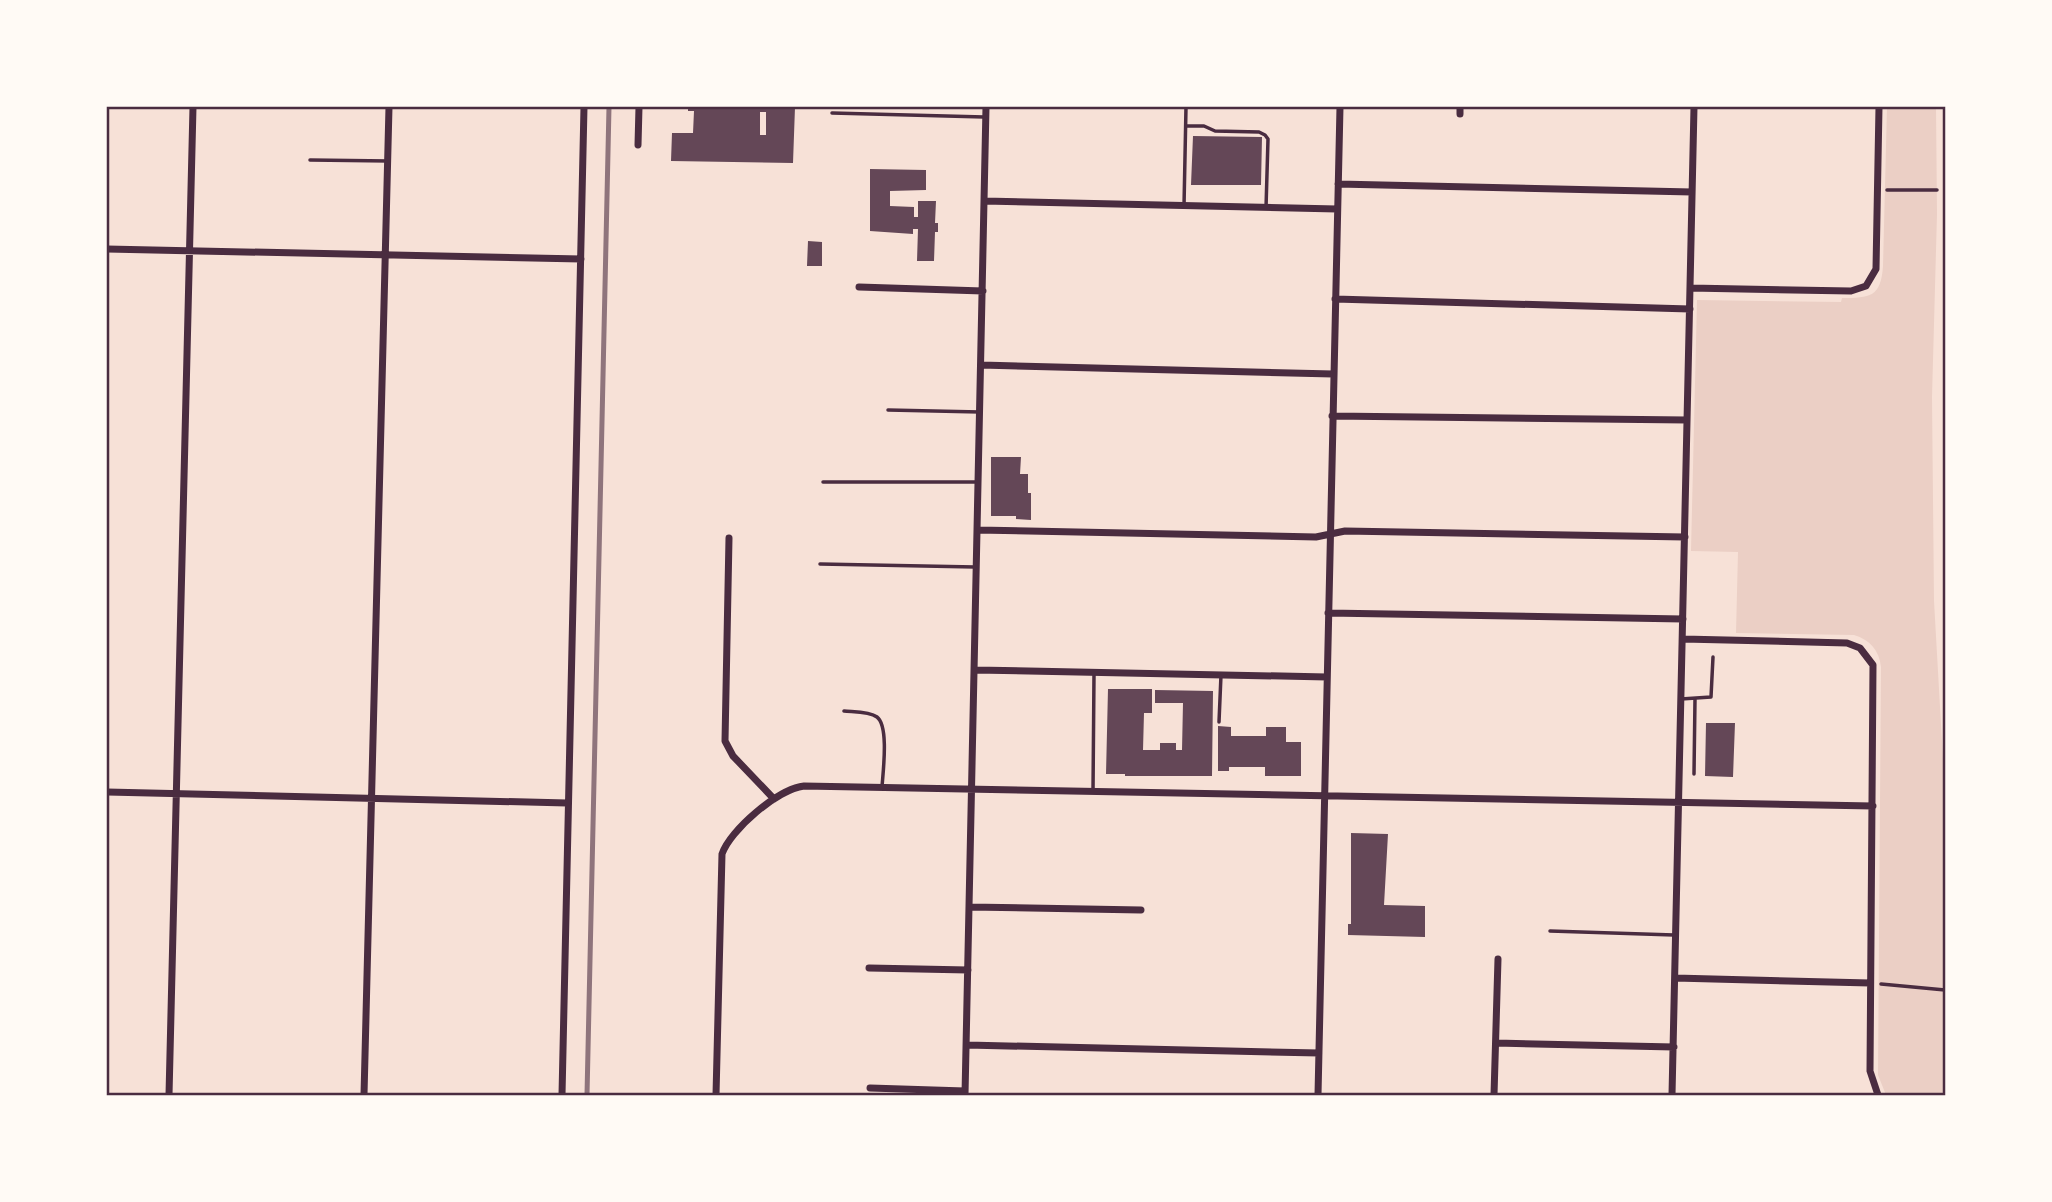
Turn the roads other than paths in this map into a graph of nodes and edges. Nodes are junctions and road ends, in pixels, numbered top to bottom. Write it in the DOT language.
graph roads {
  1 [pos="193,107"];
  2 [pos="389,107"];
  3 [pos="584,107"];
  4 [pos="639,107"];
  5 [pos="986,107"];
  6 [pos="1186,107"];
  7 [pos="1339,107"];
  8 [pos="1694,107"];
  9 [pos="1879,107"];
  10 [pos="832,113"];
  11 [pos="986,117"];
  12 [pos="1186,126"];
  13 [pos="638,145"];
  14 [pos="310,160"];
  15 [pos="389,160"];
  16 [pos="1338,184"];
  17 [pos="1692,192"];
  18 [pos="984,201"];
  19 [pos="1184,206"];
  20 [pos="1266,208"];
  21 [pos="1337,209"];
  22 [pos="107,248"];
  23 [pos="190,251"];
  24 [pos="387,255"];
  25 [pos="581,260"];
  26 [pos="859,287"];
  27 [pos="1690,288"];
  28 [pos="982,291"];
  29 [pos="1335,299"];
  30 [pos="1689,309"];
  31 [pos="981,365"];
  32 [pos="1333,374"];
  33 [pos="888,410"];
  34 [pos="980,412"];
  35 [pos="1332,416"];
  36 [pos="1687,420"];
  37 [pos="823,482"];
  38 [pos="978,482"];
  39 [pos="978,530"];
  40 [pos="1329,535"];
  41 [pos="1685,537"];
  42 [pos="729,538"];
  43 [pos="820,564"];
  44 [pos="977,567"];
  45 [pos="1328,613"];
  46 [pos="1683,620"];
  47 [pos="1683,639"];
  48 [pos="1713,657"];
  49 [pos="975,670"];
  50 [pos="1094,672"];
  51 [pos="1221,675"];
  52 [pos="1327,677"];
  53 [pos="1681,699"];
  54 [pos="1695,699"];
  55 [pos="844,711"];
  56 [pos="1219,722"];
  57 [pos="1694,774"];
  58 [pos="882,788"];
  59 [pos="971,789"];
  60 [pos="107,792"];
  61 [pos="1093,792"];
  62 [pos="176,794"];
  63 [pos="1325,796"];
  64 [pos="371,799"];
  65 [pos="774,799"];
  66 [pos="567,803"];
  67 [pos="1679,803"];
  68 [pos="1873,806"];
  69 [pos="969,907"];
  70 [pos="1141,911"];
  71 [pos="1550,931"];
  72 [pos="1676,935"];
  73 [pos="1499,959"];
  74 [pos="869,968"];
  75 [pos="968,970"];
  76 [pos="1675,978"];
  77 [pos="1870,983"];
  78 [pos="1496,1043"];
  79 [pos="967,1045"];
  80 [pos="1674,1046"];
  81 [pos="1319,1053"];
  82 [pos="870,1088"];
  83 [pos="965,1093"];
  84 [pos="169,1095"];
  85 [pos="364,1095"];
  86 [pos="562,1095"];
  87 [pos="716,1095"];
  88 [pos="1318,1095"];
  89 [pos="1494,1095"];
  90 [pos="1672,1095"];
  91 [pos="1878,1095"];
  1 -- 23 [label="street"];
  2 -- 15 [label="street"];
  3 -- 25 [label="street"];
  4 -- 13 [label="street"];
  5 -- 11 [label="street"];
  6 -- 12 [label="lane"];
  7 -- 16 [label="street"];
  8 -- 17 [label="street"];
  9 -- 27 [label="street"];
  10 -- 11 [label="lane"];
  11 -- 18 [label="street"];
  12 -- 19 [label="lane"];
  12 -- 20 [label="lane"];
  14 -- 15 [label="lane"];
  15 -- 24 [label="street"];
  16 -- 17 [label="street"];
  16 -- 21 [label="street"];
  17 -- 27 [label="street"];
  18 -- 19 [label="street"];
  18 -- 28 [label="street"];
  19 -- 20 [label="street"];
  20 -- 21 [label="street"];
  21 -- 29 [label="street"];
  22 -- 23 [label="street"];
  23 -- 24 [label="street"];
  23 -- 62 [label="street"];
  24 -- 25 [label="street"];
  24 -- 64 [label="street"];
  25 -- 66 [label="street"];
  26 -- 28 [label="street"];
  27 -- 30 [label="street"];
  28 -- 31 [label="street"];
  29 -- 30 [label="street"];
  29 -- 32 [label="street"];
  30 -- 36 [label="street"];
  31 -- 32 [label="street"];
  31 -- 34 [label="street"];
  32 -- 35 [label="street"];
  33 -- 34 [label="lane"];
  34 -- 38 [label="street"];
  35 -- 36 [label="street"];
  35 -- 40 [label="street"];
  36 -- 41 [label="street"];
  37 -- 38 [label="lane"];
  38 -- 39 [label="street"];
  39 -- 40 [label="street"];
  39 -- 44 [label="street"];
  40 -- 41 [label="street"];
  40 -- 45 [label="street"];
  41 -- 46 [label="street"];
  42 -- 65 [label="street"];
  43 -- 44 [label="lane"];
  44 -- 49 [label="street"];
  45 -- 46 [label="street"];
  45 -- 52 [label="street"];
  46 -- 47 [label="street"];
  47 -- 53 [label="street"];
  47 -- 68 [label="street"];
  48 -- 54 [label="lane"];
  49 -- 50 [label="street"];
  49 -- 59 [label="street"];
  50 -- 51 [label="street"];
  50 -- 61 [label="lane"];
  51 -- 52 [label="street"];
  51 -- 56 [label="lane"];
  52 -- 63 [label="street"];
  53 -- 54 [label="lane"];
  53 -- 67 [label="street"];
  54 -- 57 [label="lane"];
  55 -- 58 [label="lane"];
  58 -- 59 [label="street"];
  58 -- 65 [label="street"];
  59 -- 61 [label="street"];
  59 -- 69 [label="street"];
  60 -- 62 [label="street"];
  61 -- 63 [label="street"];
  62 -- 64 [label="street"];
  62 -- 84 [label="street"];
  63 -- 67 [label="street"];
  63 -- 81 [label="street"];
  64 -- 66 [label="street"];
  64 -- 85 [label="street"];
  65 -- 87 [label="street"];
  66 -- 86 [label="street"];
  67 -- 68 [label="street"];
  67 -- 72 [label="street"];
  68 -- 77 [label="street"];
  69 -- 70 [label="street"];
  69 -- 75 [label="street"];
  71 -- 72 [label="lane"];
  72 -- 76 [label="street"];
  73 -- 78 [label="street"];
  74 -- 75 [label="street"];
  75 -- 79 [label="street"];
  76 -- 77 [label="street"];
  76 -- 80 [label="street"];
  77 -- 91 [label="street"];
  78 -- 80 [label="street"];
  78 -- 89 [label="street"];
  79 -- 81 [label="street"];
  79 -- 83 [label="street"];
  80 -- 90 [label="street"];
  81 -- 88 [label="street"];
  82 -- 83 [label="street"];
}
